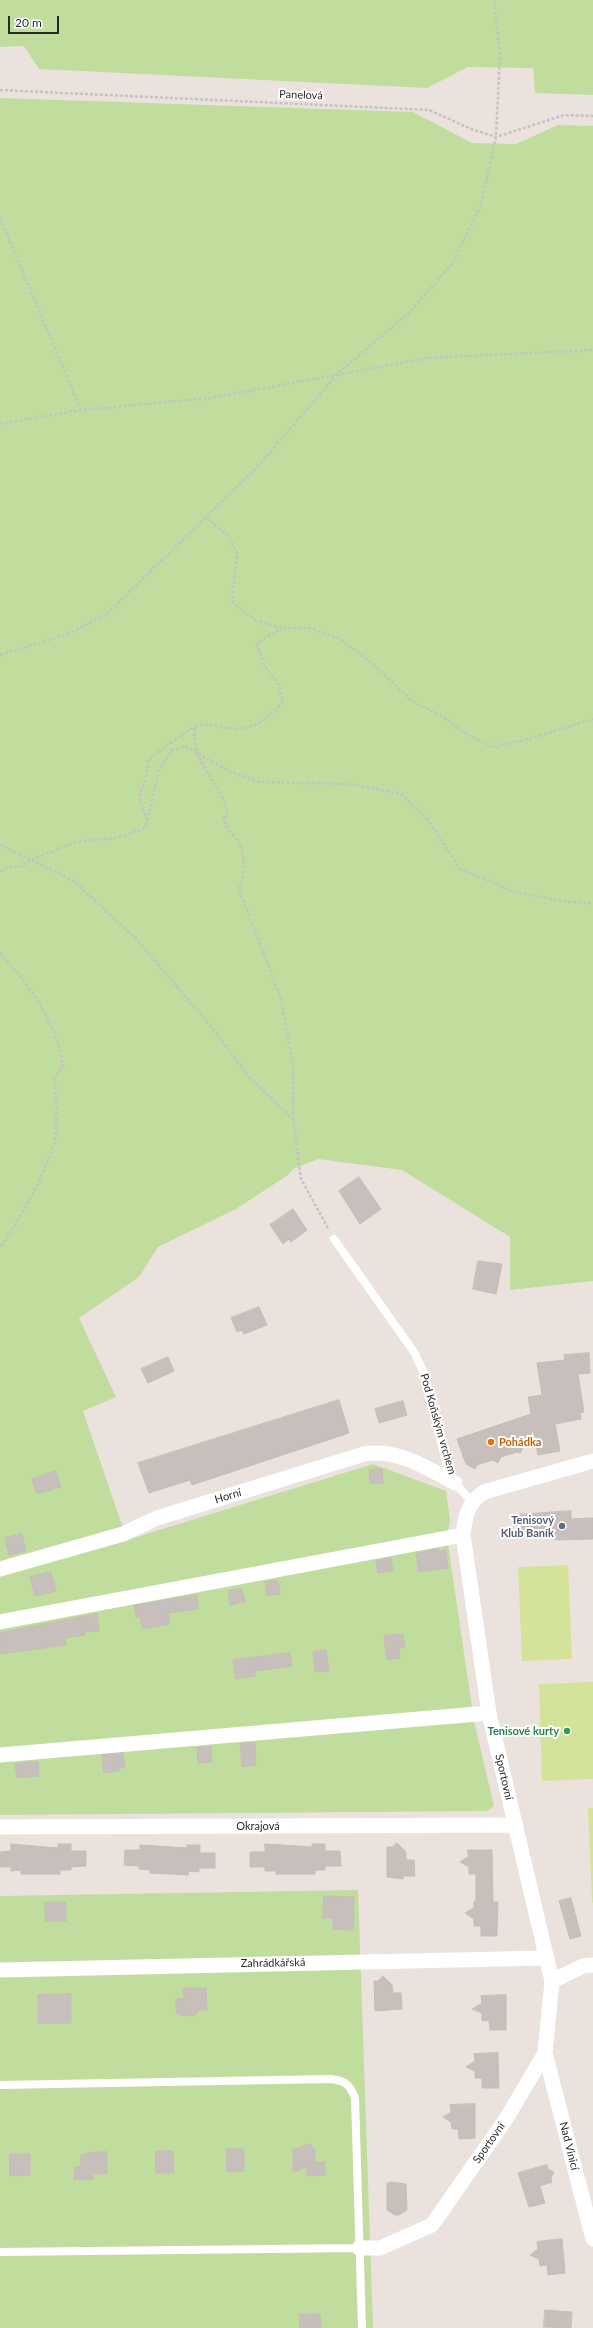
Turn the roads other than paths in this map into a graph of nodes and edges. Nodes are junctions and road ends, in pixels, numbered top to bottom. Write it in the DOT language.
graph roads {
  1 [pos="334,1239"];
  2 [pos="593,1461"];
  3 [pos="455,1483"];
  4 [pos="472,1502"];
  5 [pos="463,1535"];
  6 [pos="0,1569"];
  7 [pos="0,1622"];
  8 [pos="489,1713"];
  9 [pos="0,1755"];
  10 [pos="516,1825"];
  11 [pos="0,1828"];
  12 [pos="546,1958"];
  13 [pos="593,1964"];
  14 [pos="0,1970"];
  15 [pos="552,1981"];
  16 [pos="545,2053"];
  17 [pos="0,2085"];
  18 [pos="593,2239"];
  19 [pos="359,2248"];
  20 [pos="0,2252"];
  21 [pos="362,2328"];
  1 -- 3 [label="lane, Pod Koňským vrchem"];
  2 -- 4 [label="street"];
  3 -- 4 [label="lane, Pod Koňským vrchem"];
  3 -- 6 [label="street, Horní"];
  4 -- 5 [label="street, Sportovní"];
  5 -- 7 [label="street"];
  5 -- 8 [label="street, Sportovní"];
  8 -- 9 [label="street"];
  8 -- 10 [label="street, Sportovní"];
  10 -- 11 [label="street, Okrajová"];
  10 -- 12 [label="street, Sportovní"];
  12 -- 14 [label="street, Zahrádkářská"];
  12 -- 15 [label="street, Sportovní"];
  13 -- 15 [label="street"];
  15 -- 16 [label="street, Sportovní"];
  16 -- 18 [label="street, Nad Vinicí"];
  16 -- 19 [label="street, Sportovní"];
  17 -- 19 [label="lane"];
  19 -- 20 [label="lane"];
  19 -- 21 [label="lane"];
}
